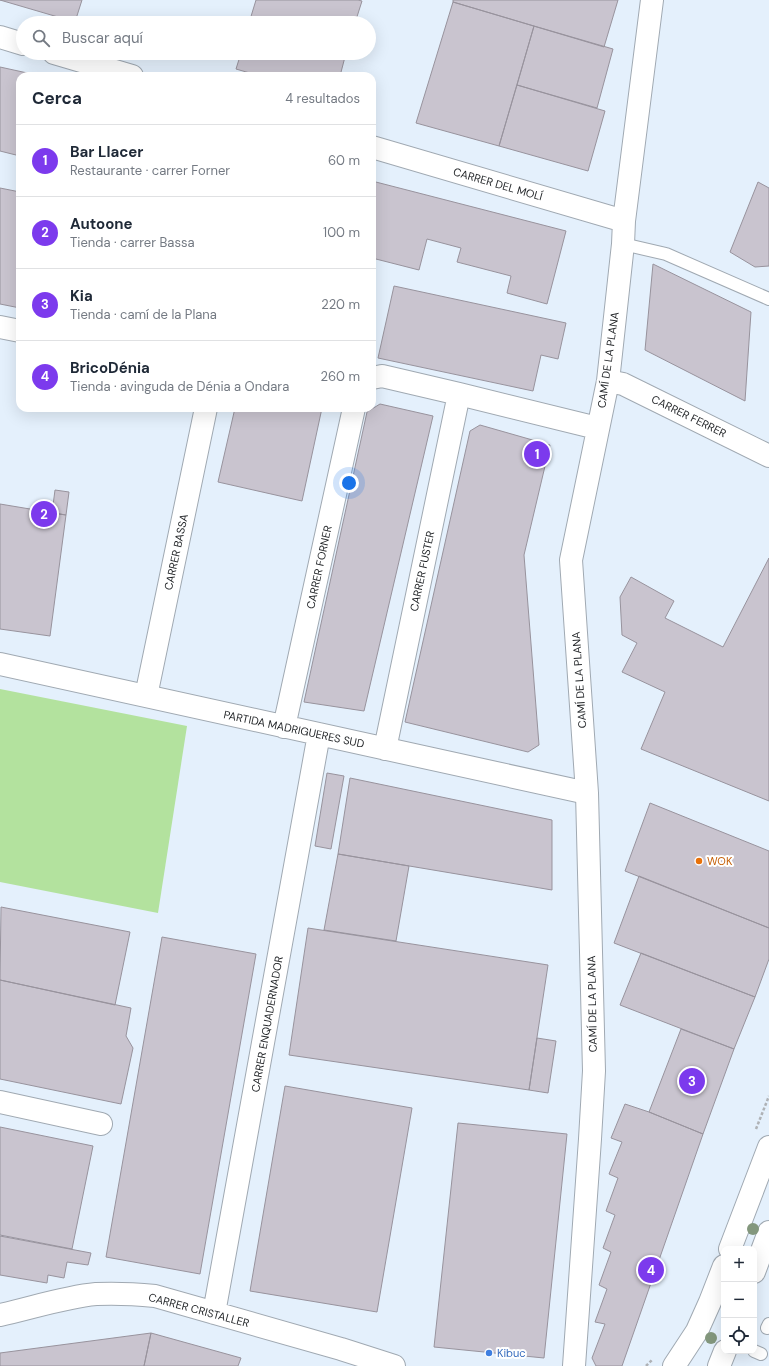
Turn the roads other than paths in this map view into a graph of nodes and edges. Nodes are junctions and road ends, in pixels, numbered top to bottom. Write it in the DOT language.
graph roads {
  1 [pos="652,0"];
  2 [pos="0,37"];
  3 [pos="16,42"];
  4 [pos="78,60"];
  5 [pos="118,72"];
  6 [pos="376,148"];
  7 [pos="624,221"];
  8 [pos="623,244"];
  9 [pos="769,299"];
  10 [pos="0,327"];
  11 [pos="16,330"];
  12 [pos="376,377"];
  13 [pos="608,381"];
  14 [pos="459,394"];
  15 [pos="205,412"];
  16 [pos="353,412"];
  17 [pos="597,428"];
  18 [pos="769,456"];
  19 [pos="0,664"];
  20 [pos="146,696"];
  21 [pos="284,727"];
  22 [pos="319,734"];
  23 [pos="384,749"];
  24 [pos="587,793"];
  25 [pos="0,1102"];
  26 [pos="101,1124"];
  27 [pos="769,1147"];
  28 [pos="769,1232"];
  29 [pos="731,1246"];
  30 [pos="761,1264"];
  31 [pos="721,1274"];
  32 [pos="214,1313"];
  33 [pos="0,1315"];
  34 [pos="724,1354"];
  35 [pos="338,1358"];
  36 [pos="394,1366"];
  37 [pos="574,1366"];
  38 [pos="674,1366"];
  39 [pos="719,1366"];
  1 -- 7 [label="street, CAMÍ DE LA PLANA"];
  2 -- 3 [label="street"];
  4 -- 5 [label="street"];
  6 -- 7 [label="street, CARRER DEL MOLÍ"];
  7 -- 8 [label="street, CAMÍ DE LA PLANA"];
  8 -- 9 [label="lane"];
  8 -- 13 [label="street, CAMÍ DE LA PLANA"];
  10 -- 11 [label="street"];
  12 -- 14 [label="street"];
  13 -- 17 [label="street, CAMÍ DE LA PLANA"];
  13 -- 18 [label="street, CARRER FERRER"];
  14 -- 17 [label="street"];
  14 -- 23 [label="street, CARRER FUSTER"];
  15 -- 20 [label="street, CARRER BASSA"];
  16 -- 21 [label="street, CARRER FORNER"];
  17 -- 24 [label="street, CAMÍ DE LA PLANA"];
  19 -- 20 [label="street, PARTIDA MADRIGUERES SUD"];
  20 -- 21 [label="street, PARTIDA MADRIGUERES SUD"];
  21 -- 22 [label="street, PARTIDA MADRIGUERES SUD"];
  22 -- 23 [label="street, PARTIDA MADRIGUERES SUD"];
  22 -- 32 [label="street, CARRER ENQUADERNADOR"];
  23 -- 24 [label="street, PARTIDA MADRIGUERES SUD"];
  24 -- 37 [label="street, CAMÍ DE LA PLANA"];
  25 -- 26 [label="street"];
  27 -- 29 [label="street"];
  28 -- 30 [label="street"];
  31 -- 38 [label="street"];
  32 -- 33 [label="street, CARRER CRISTALLER"];
  32 -- 35 [label="street, CARRER CRISTALLER"];
  34 -- 39 [label="street"];
  35 -- 36 [label="street, CARRER CRISTALLER"];
}
